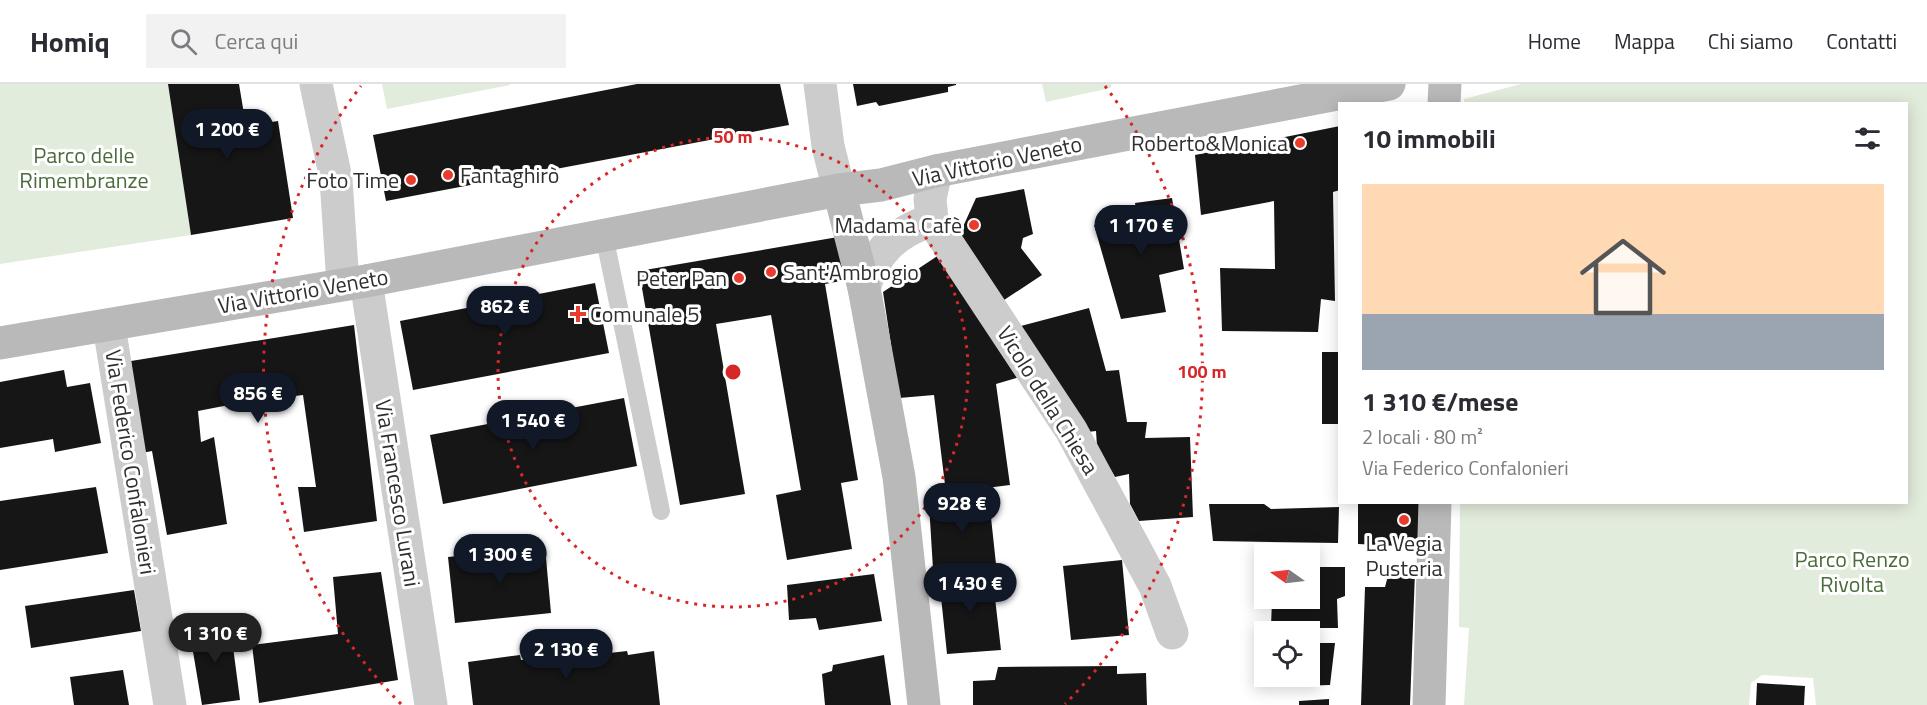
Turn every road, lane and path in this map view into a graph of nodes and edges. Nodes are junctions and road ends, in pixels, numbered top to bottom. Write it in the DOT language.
graph roads {
  1 [pos="316,84"];
  2 [pos="820,84"];
  3 [pos="1389,84"];
  4 [pos="1445,84"];
  5 [pos="1444,102"];
  6 [pos="936,171"];
  7 [pos="839,190"];
  8 [pos="932,220"];
  9 [pos="604,235"];
  10 [pos="355,282"];
  11 [pos="864,288"];
  12 [pos="109,326"];
  13 [pos="0,343"];
  14 [pos="1435,504"];
  15 [pos="661,511"];
  16 [pos="1172,633"];
  17 [pos="170,705"];
  18 [pos="431,705"];
  19 [pos="924,705"];
  20 [pos="1429,705"];
  1 -- 10 [label="street, Via Francesco Lurani"];
  2 -- 7 [label="street"];
  3 -- 6 [label="main road, Via Vittorio Veneto"];
  4 -- 5 [label="main road"];
  6 -- 7 [label="main road, Via Vittorio Veneto"];
  6 -- 8 [label="street"];
  7 -- 9 [label="main road, Via Vittorio Veneto"];
  7 -- 11 [label="main road"];
  8 -- 11 [label="street"];
  8 -- 16 [label="street, Vicolo della Chiesa"];
  9 -- 10 [label="main road, Via Vittorio Veneto"];
  9 -- 15 [label="lane"];
  10 -- 12 [label="main road, Via Vittorio Veneto"];
  10 -- 18 [label="street, Via Francesco Lurani"];
  11 -- 19 [label="main road"];
  12 -- 13 [label="main road, Via Vittorio Veneto"];
  12 -- 17 [label="street, Via Federico Confalonieri"];
  14 -- 20 [label="main road"];
}
